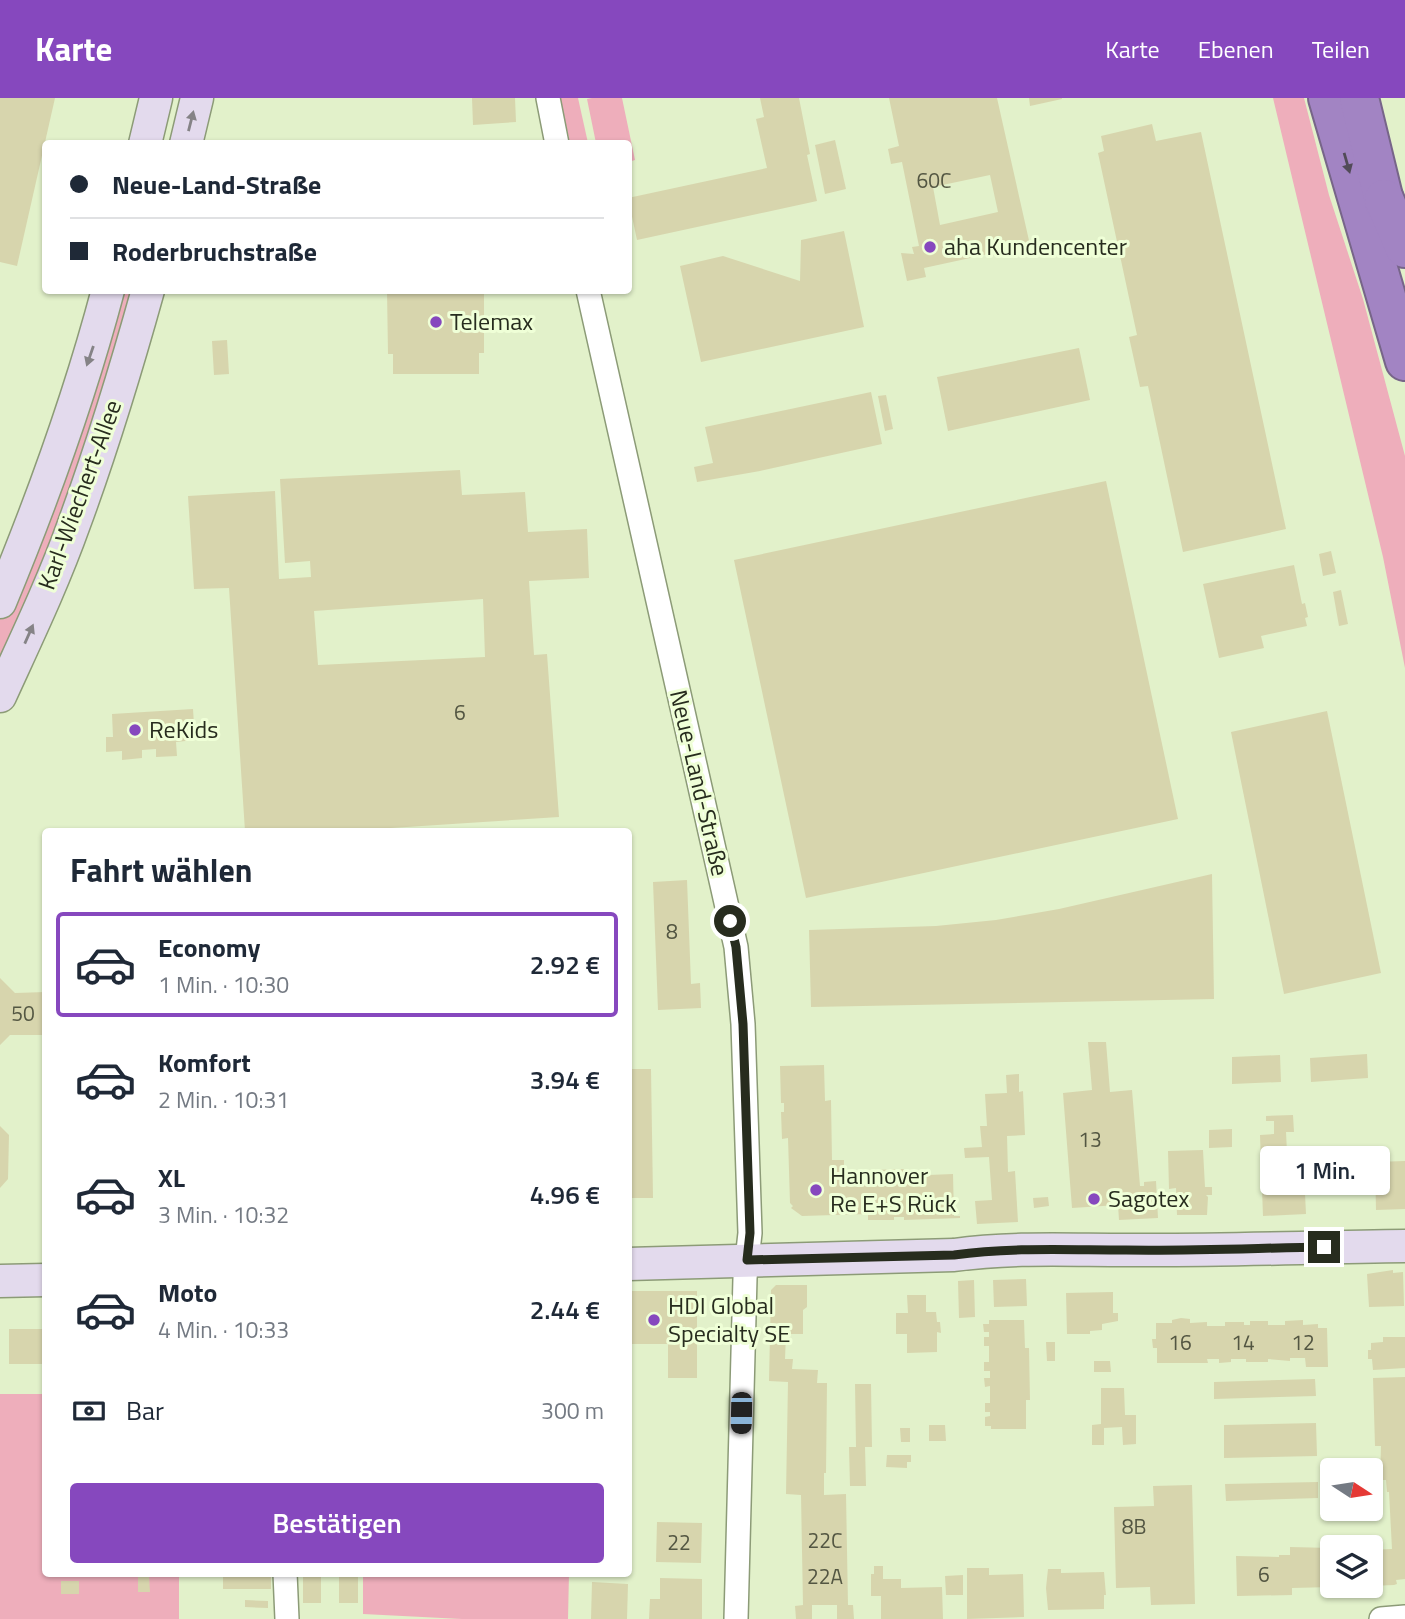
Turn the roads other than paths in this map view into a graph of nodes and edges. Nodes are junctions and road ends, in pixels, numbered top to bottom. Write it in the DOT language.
graph roads {
  1 [pos="156,98"];
  2 [pos="197,98"];
  3 [pos="548,98"];
  4 [pos="1328,98"];
  5 [pos="1359,98"];
  6 [pos="146,140"];
  7 [pos="187,140"];
  8 [pos="556,140"];
  9 [pos="1384,199"];
  10 [pos="1405,248"];
  11 [pos="1405,290"];
  12 [pos="107,294"];
  13 [pos="147,294"];
  14 [pos="589,294"];
  15 [pos="1405,361"];
  16 [pos="0,602"];
  17 [pos="0,696"];
  18 [pos="1405,1246"];
  19 [pos="747,1260"];
  20 [pos="632,1264"];
  21 [pos="42,1280"];
  22 [pos="0,1281"];
  23 [pos="285,1577"];
  24 [pos="1405,1617"];
  25 [pos="287,1619"];
  26 [pos="736,1619"];
  27 [pos="1381,1619"];
  1 -- 6 [label="main road"];
  7 -- 2 [label="main road, one-way"];
  3 -- 8 [label="street"];
  4 -- 15 [label="highway, one-way"];
  5 -- 9 [label="highway"];
  9 -- 10 [label="highway"];
  9 -- 11 [label="highway"];
  12 -- 16 [label="main road, Karl-Wiechert-Allee, one-way"];
  17 -- 13 [label="main road, Karl-Wiechert-Allee, one-way"];
  14 -- 19 [label="street, Neue-Land-Straße"];
  18 -- 19 [label="main road"];
  19 -- 20 [label="main road"];
  19 -- 26 [label="street, Neue-Land-Straße"];
  21 -- 22 [label="main road"];
  23 -- 25 [label="street"];
  24 -- 27 [label="street"];
}
